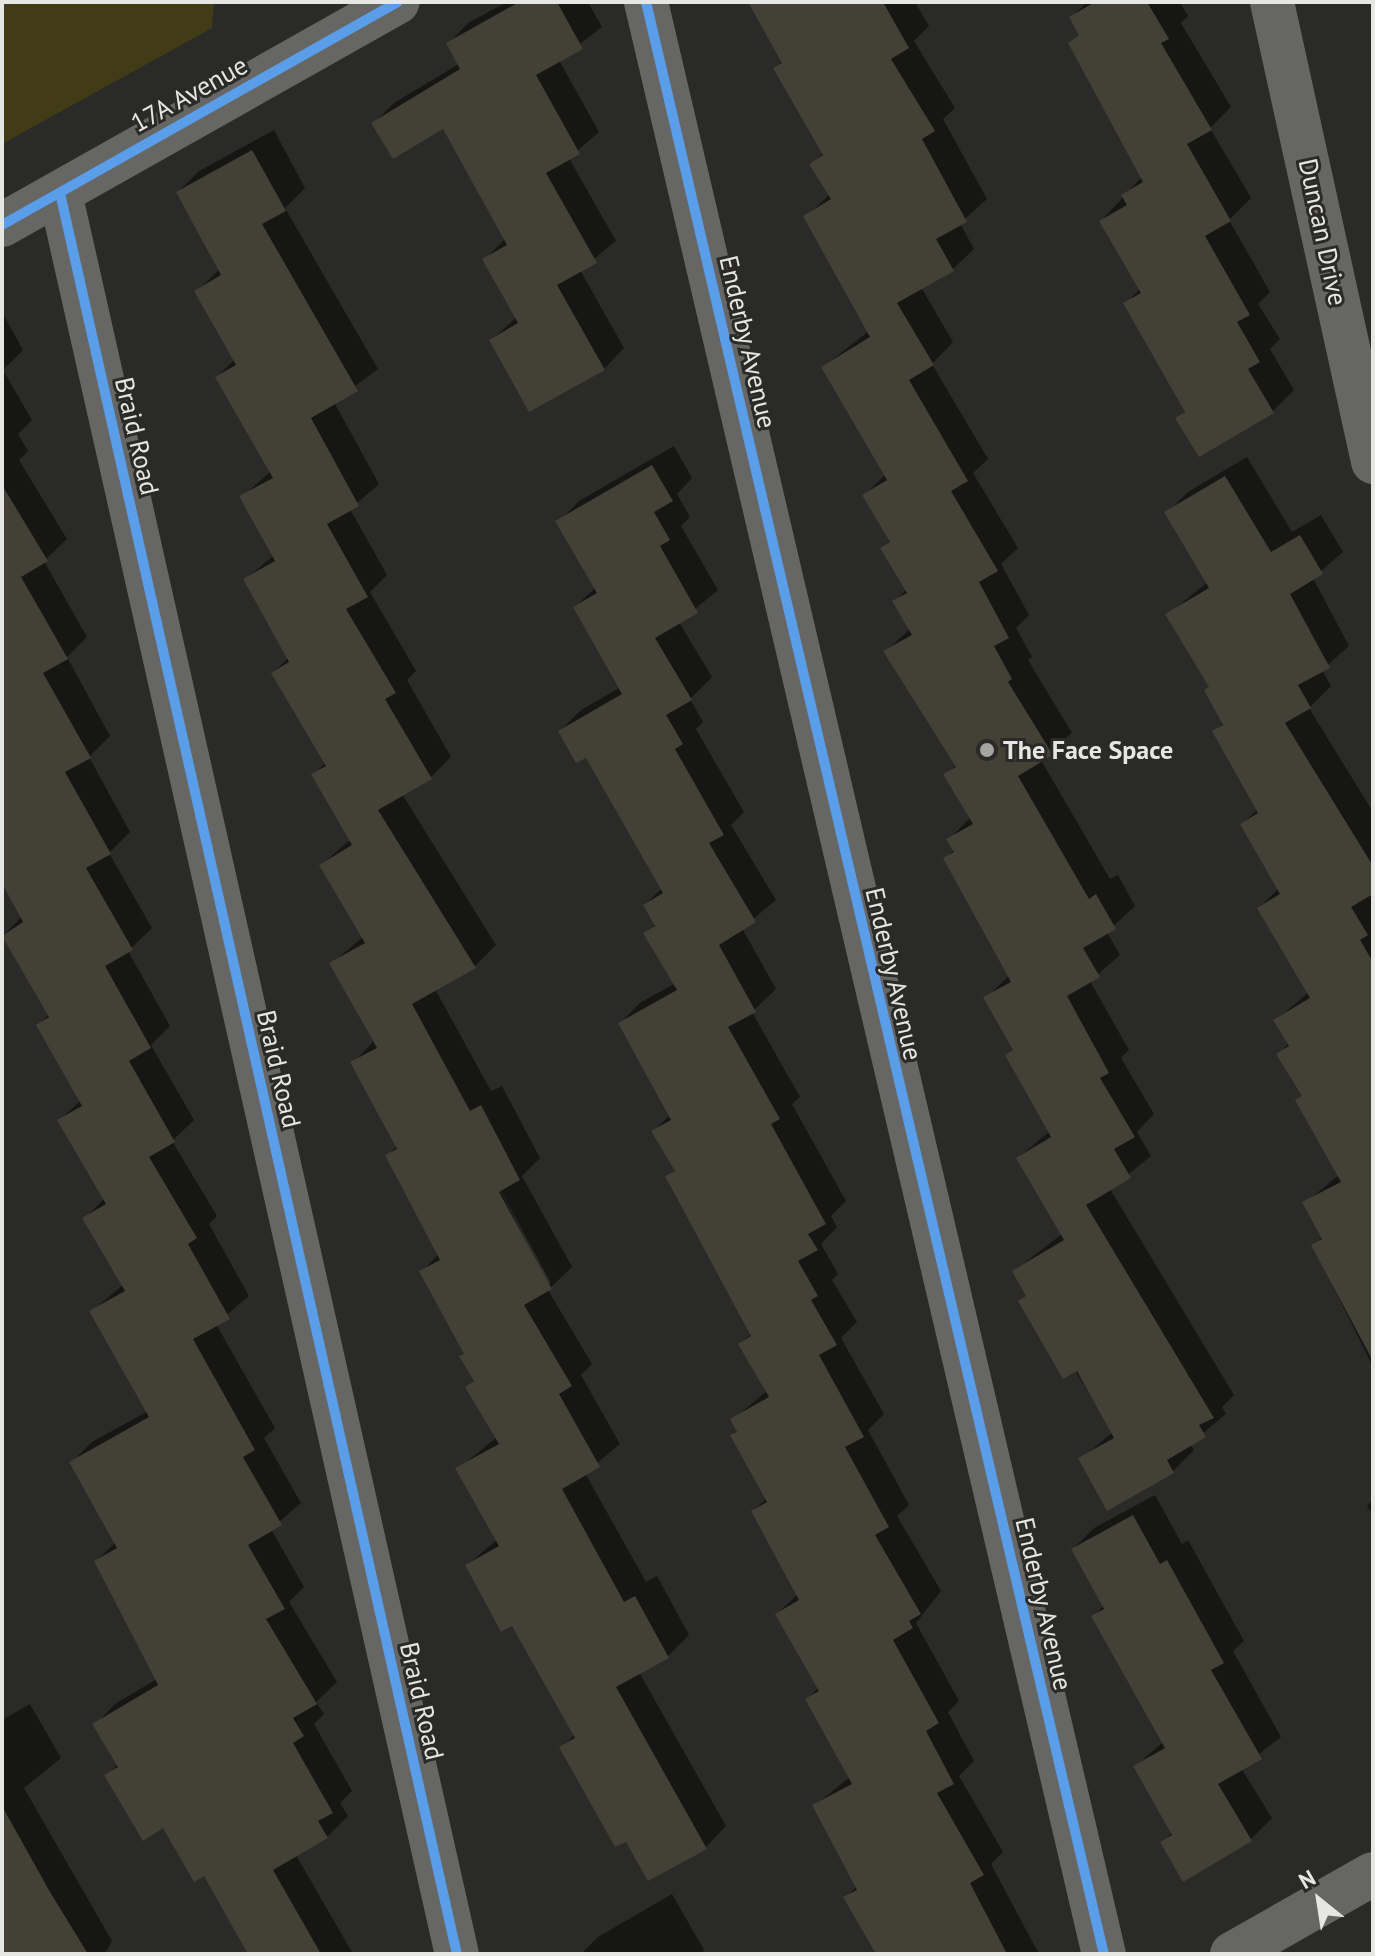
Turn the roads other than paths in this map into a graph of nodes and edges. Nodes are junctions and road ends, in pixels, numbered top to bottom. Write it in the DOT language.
graph roads {
  1 [pos="397,2"];
  2 [pos="646,2"];
  3 [pos="1272,2"];
  4 [pos="60,193"];
  5 [pos="2,225"];
  6 [pos="1373,462"];
  7 [pos="1373,1874"];
  8 [pos="457,1954"];
  9 [pos="1104,1954"];
  10 [pos="1232,1954"];
  1 -- 4 [label="street, 17A Avenue"];
  2 -- 9 [label="street, Enderby Avenue"];
  3 -- 6 [label="street, Duncan Drive"];
  4 -- 5 [label="street, 17A Avenue"];
  4 -- 8 [label="street, Braid Road"];
  7 -- 10 [label="street"];
}
